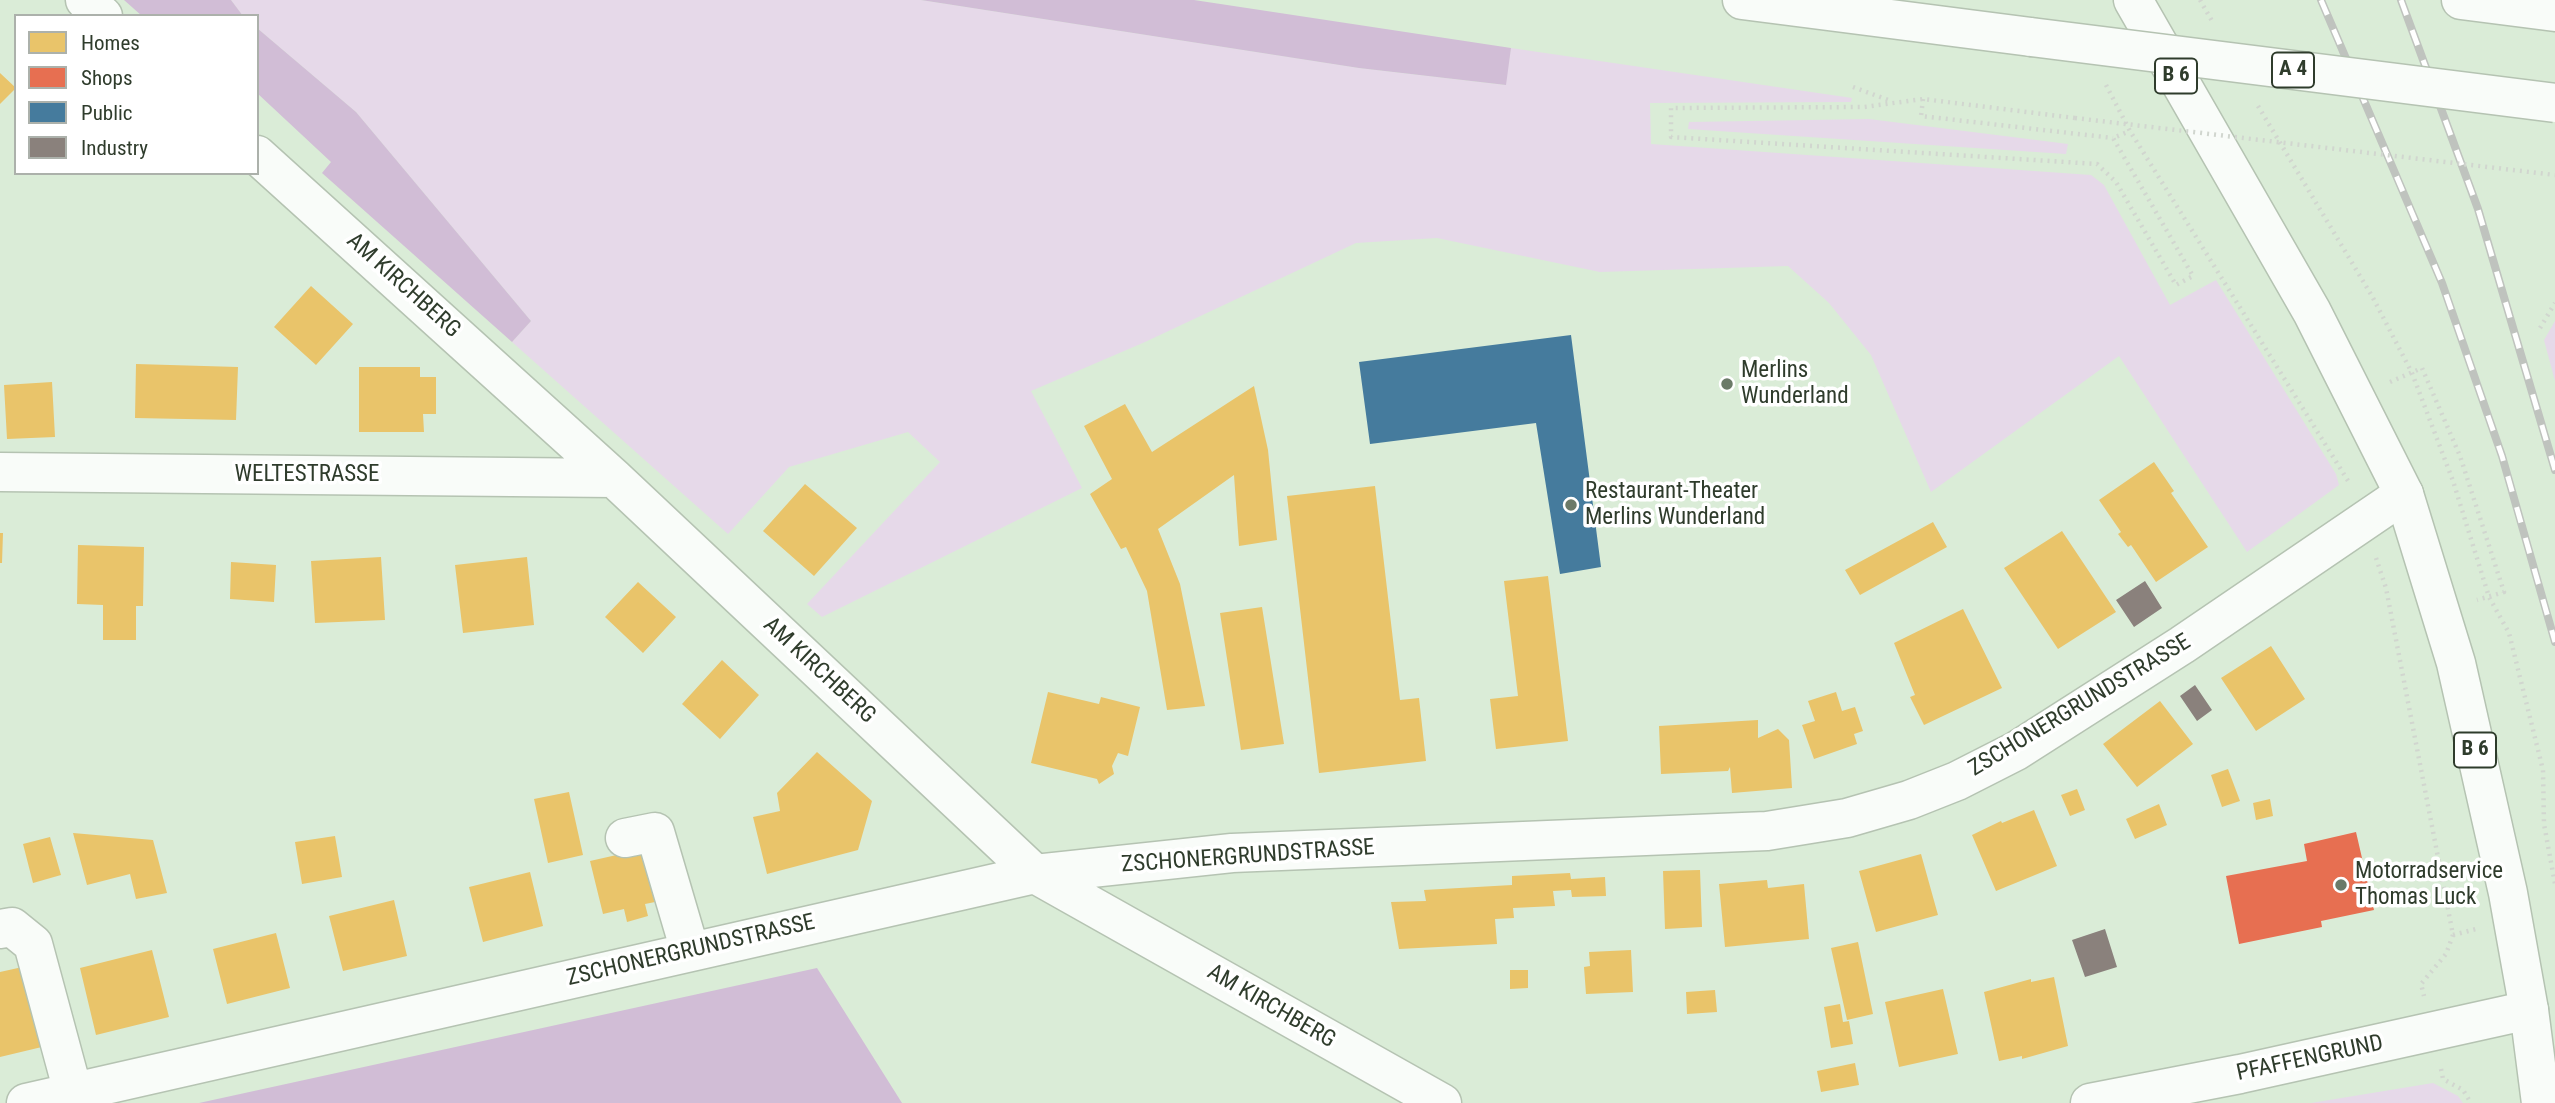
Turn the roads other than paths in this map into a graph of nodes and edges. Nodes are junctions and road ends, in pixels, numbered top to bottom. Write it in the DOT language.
graph roads {
  1 [pos="85,0"];
  2 [pos="1742,0"];
  3 [pos="2133,0"];
  4 [pos="2460,0"];
  5 [pos="2555,12"];
  6 [pos="101,14"];
  7 [pos="2555,103"];
  8 [pos="259,157"];
  9 [pos="0,472"];
  10 [pos="614,478"];
  11 [pos="2404,494"];
  12 [pos="625,838"];
  13 [pos="1035,874"];
  14 [pos="0,929"];
  15 [pos="690,951"];
  16 [pos="2529,1010"];
  17 [pos="73,1092"];
  18 [pos="26,1103"];
  19 [pos="1442,1103"];
  20 [pos="2090,1103"];
  21 [pos="2541,1103"];
  1 -- 6 [label="main road"];
  2 -- 7 [label="main road, A 4, bridge"];
  3 -- 11 [label="main road, B 6"];
  4 -- 5 [label="main road"];
  8 -- 10 [label="main road, AM KIRCHBERG"];
  9 -- 10 [label="main road, WELTESTRASSE"];
  10 -- 13 [label="main road, AM KIRCHBERG"];
  11 -- 13 [label="main road, ZSCHONERGRUNDSTRASSE"];
  11 -- 16 [label="main road, B 6"];
  12 -- 15 [label="main road"];
  13 -- 15 [label="main road, ZSCHONERGRUNDSTRASSE"];
  13 -- 19 [label="main road, AM KIRCHBERG"];
  14 -- 17 [label="main road"];
  15 -- 17 [label="main road, ZSCHONERGRUNDSTRASSE"];
  16 -- 20 [label="main road, PFAFFENGRUND"];
  16 -- 21 [label="main road, B 6"];
  17 -- 18 [label="main road, ZSCHONERGRUNDSTRASSE"];
}
